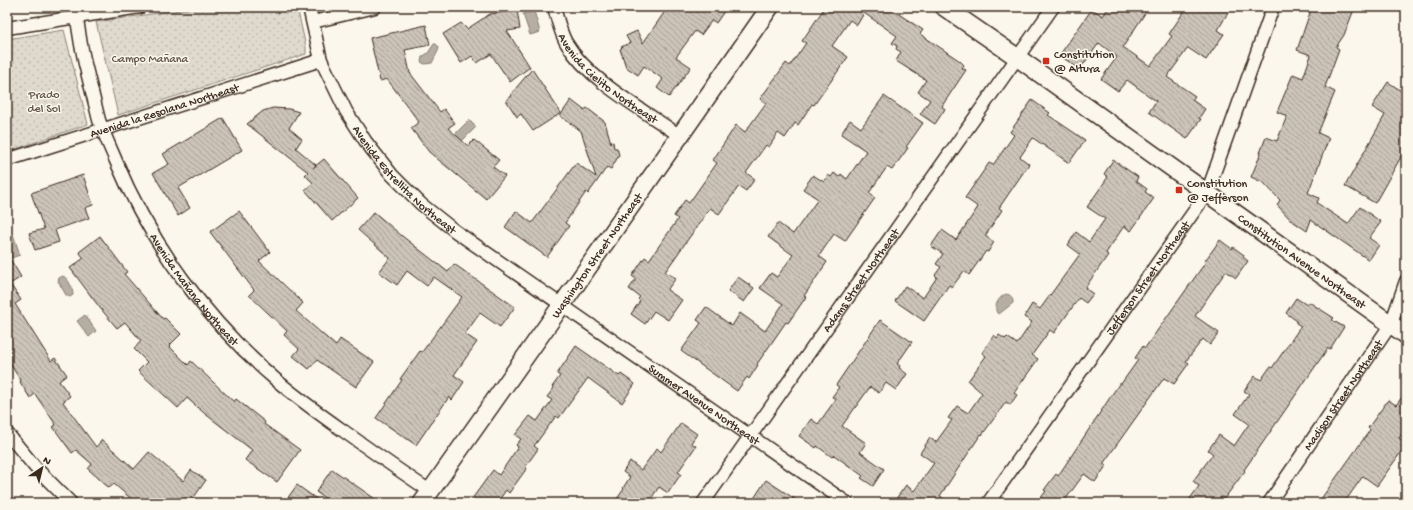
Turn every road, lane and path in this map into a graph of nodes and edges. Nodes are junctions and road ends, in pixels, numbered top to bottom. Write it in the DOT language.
graph roads {
  1 [pos="140,7"];
  2 [pos="309,7"];
  3 [pos="376,7"];
  4 [pos="554,7"];
  5 [pos="770,7"];
  6 [pos="944,7"];
  7 [pos="1053,7"];
  8 [pos="1273,7"];
  9 [pos="76,12"];
  10 [pos="313,22"];
  11 [pos="7,28"];
  12 [pos="1018,58"];
  13 [pos="322,60"];
  14 [pos="103,130"];
  15 [pos="680,136"];
  16 [pos="7,160"];
  17 [pos="1207,193"];
  18 [pos="1406,281"];
  19 [pos="562,305"];
  20 [pos="1391,324"];
  21 [pos="1406,335"];
  22 [pos="7,433"];
  23 [pos="750,436"];
  24 [pos="426,497"];
  25 [pos="71,503"];
  26 [pos="703,503"];
  27 [pos="847,503"];
  28 [pos="988,503"];
  29 [pos="1269,503"];
  1 -- 9 [label="street"];
  2 -- 10 [label="street, Avenida Estrellita Northeast"];
  3 -- 10 [label="street"];
  4 -- 15 [label="street, Avenida Cielito Northeast"];
  5 -- 15 [label="street, Washington Street Northeast"];
  6 -- 12 [label="street, Constitution Avenue Northeast"];
  7 -- 12 [label="street, Adams Street Northeast"];
  8 -- 17 [label="street, Jefferson Street Northeast"];
  9 -- 11 [label="street"];
  9 -- 14 [label="street, Avenida Mañana Northeast"];
  10 -- 13 [label="street, Avenida Estrellita Northeast"];
  12 -- 17 [label="street, Constitution Avenue Northeast"];
  12 -- 23 [label="street, Adams Street Northeast"];
  13 -- 14 [label="street, Avenida la Resolana Northeast"];
  13 -- 19 [label="street, Avenida Estrellita Northeast"];
  14 -- 16 [label="street, Avenida la Resolana Northeast"];
  14 -- 24 [label="street, Avenida Mañana Northeast"];
  15 -- 19 [label="street, Washington Street Northeast"];
  17 -- 20 [label="street, Constitution Avenue Northeast"];
  17 -- 28 [label="street, Jefferson Street Northeast"];
  18 -- 20 [label="street, Madison Street Northeast"];
  19 -- 23 [label="street, Summer Avenue Northeast"];
  19 -- 24 [label="street, Washington Street Northeast"];
  20 -- 21 [label="street, Constitution Avenue Northeast"];
  20 -- 29 [label="street, Madison Street Northeast"];
  22 -- 25 [label="street"];
  23 -- 26 [label="street, Adams Street Northeast"];
  23 -- 27 [label="street, Summer Avenue Northeast"];
}
